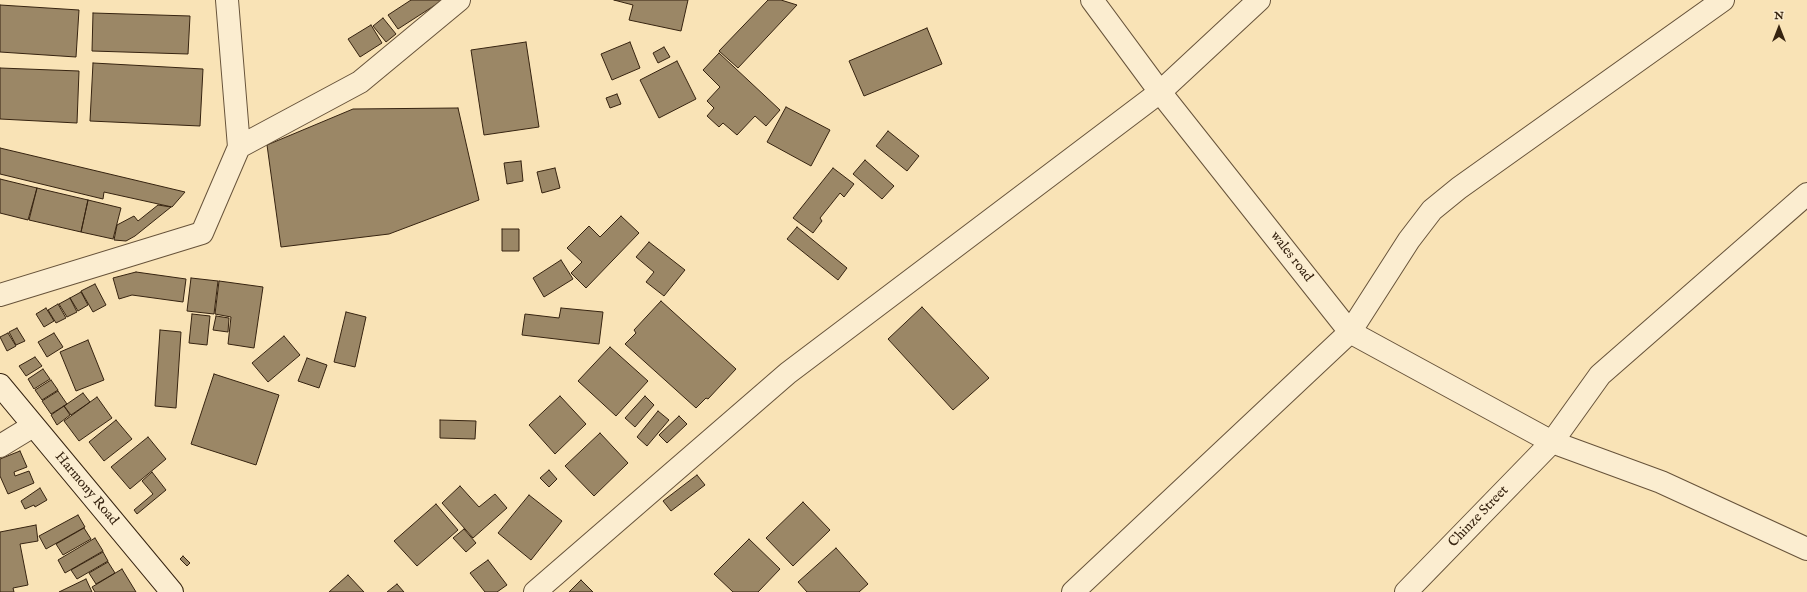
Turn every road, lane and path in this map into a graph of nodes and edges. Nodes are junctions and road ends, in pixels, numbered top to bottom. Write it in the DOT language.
graph roads {
  1 [pos="227,0"];
  2 [pos="459,0"];
  3 [pos="1092,0"];
  4 [pos="1259,0"];
  5 [pos="1723,0"];
  6 [pos="1160,92"];
  7 [pos="239,147"];
  8 [pos="1807,194"];
  9 [pos="0,295"];
  10 [pos="1350,332"];
  11 [pos="0,385"];
  12 [pos="33,426"];
  13 [pos="1552,442"];
  14 [pos="0,446"];
  15 [pos="1807,549"];
  16 [pos="172,592"];
  17 [pos="535,592"];
  18 [pos="1073,592"];
  19 [pos="1406,592"];
  1 -- 7 [label="street"];
  2 -- 7 [label="street"];
  3 -- 6 [label="street, wales road"];
  4 -- 6 [label="street"];
  5 -- 10 [label="street"];
  6 -- 10 [label="street, wales road"];
  6 -- 17 [label="street"];
  7 -- 9 [label="street"];
  8 -- 13 [label="street, Chinze Street"];
  10 -- 13 [label="street, wales road"];
  10 -- 18 [label="street"];
  11 -- 12 [label="street, Harmony Road"];
  12 -- 14 [label="street"];
  12 -- 16 [label="street, Harmony Road"];
  13 -- 15 [label="street, wales road"];
  13 -- 19 [label="street, Chinze Street"];
}
